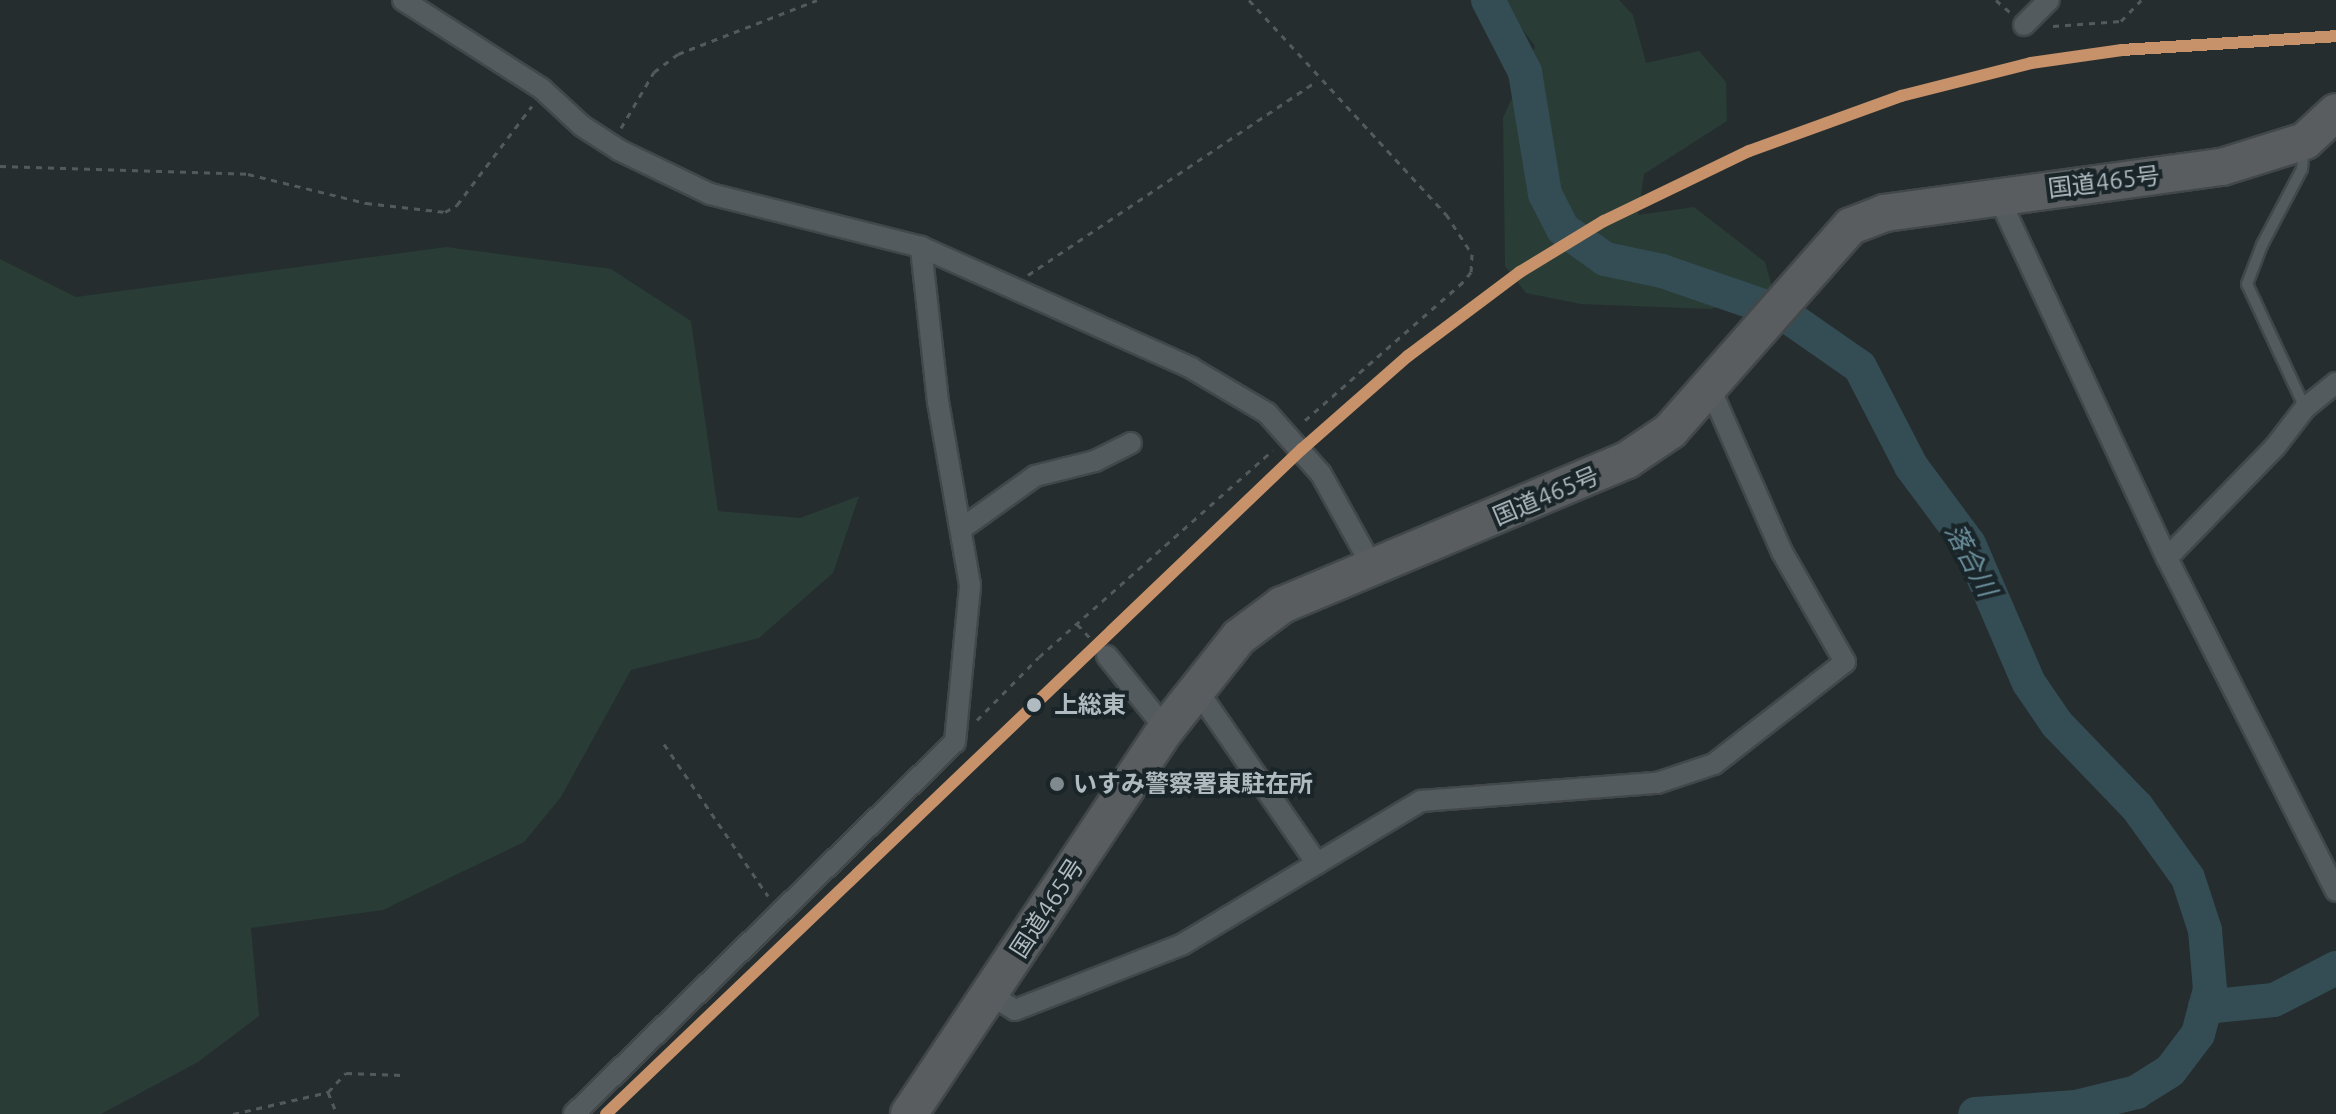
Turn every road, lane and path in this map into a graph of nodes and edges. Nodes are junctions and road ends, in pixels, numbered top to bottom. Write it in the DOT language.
graph roads {
  1 [pos="403,0"];
  2 [pos="817,0"];
  3 [pos="1249,0"];
  4 [pos="1996,0"];
  5 [pos="2049,0"];
  6 [pos="2141,0"];
  7 [pos="2024,25"];
  8 [pos="1317,81"];
  9 [pos="542,89"];
  10 [pos="2336,112"];
  11 [pos="2305,141"];
  12 [pos="610,144"];
  13 [pos="0,166"];
  14 [pos="1998,196"];
  15 [pos="921,247"];
  16 [pos="1013,285"];
  17 [pos="2336,383"];
  18 [pos="1710,388"];
  19 [pos="2305,408"];
  20 [pos="1289,436"];
  21 [pos="1131,443"];
  22 [pos="961,529"];
  23 [pos="2167,558"];
  24 [pos="1373,568"];
  25 [pos="1077,624"];
  26 [pos="1107,656"];
  27 [pos="1197,690"];
  28 [pos="1166,729"];
  29 [pos="955,742"];
  30 [pos="664,744"];
  31 [pos="1317,863"];
  32 [pos="2336,891"];
  33 [pos="781,916"];
  34 [pos="991,995"];
  35 [pos="403,1075"];
  36 [pos="328,1092"];
  37 [pos="233,1114"];
  38 [pos="337,1114"];
  39 [pos="574,1114"];
  40 [pos="909,1114"];
  1 -- 9 [label="street"];
  2 -- 12 [label="path"];
  3 -- 20 [label="path"];
  4 -- 7 [label="path"];
  5 -- 7 [label="street"];
  6 -- 7 [label="path"];
  8 -- 16 [label="path"];
  9 -- 12 [label="street"];
  9 -- 13 [label="path"];
  10 -- 11 [label="highway, 国道465号"];
  11 -- 14 [label="highway, 国道465号"];
  11 -- 19 [label="lane"];
  12 -- 15 [label="street"];
  14 -- 18 [label="highway, 国道465号"];
  14 -- 23 [label="street"];
  15 -- 16 [label="street"];
  15 -- 22 [label="street"];
  16 -- 20 [label="street"];
  17 -- 19 [label="street"];
  18 -- 24 [label="highway, 国道465号"];
  18 -- 31 [label="street"];
  19 -- 23 [label="street"];
  20 -- 24 [label="street"];
  20 -- 25 [label="path"];
  21 -- 22 [label="street"];
  22 -- 29 [label="street"];
  23 -- 32 [label="street"];
  24 -- 27 [label="highway, 国道465号"];
  25 -- 26 [label="path"];
  25 -- 29 [label="path"];
  26 -- 28 [label="street"];
  27 -- 28 [label="highway, 国道465号"];
  27 -- 31 [label="street"];
  28 -- 34 [label="highway, 国道465号"];
  29 -- 33 [label="street"];
  30 -- 33 [label="path"];
  31 -- 34 [label="street"];
  33 -- 39 [label="street"];
  34 -- 40 [label="highway, 国道465号"];
  35 -- 36 [label="path"];
  36 -- 37 [label="path"];
  36 -- 38 [label="path"];
}
